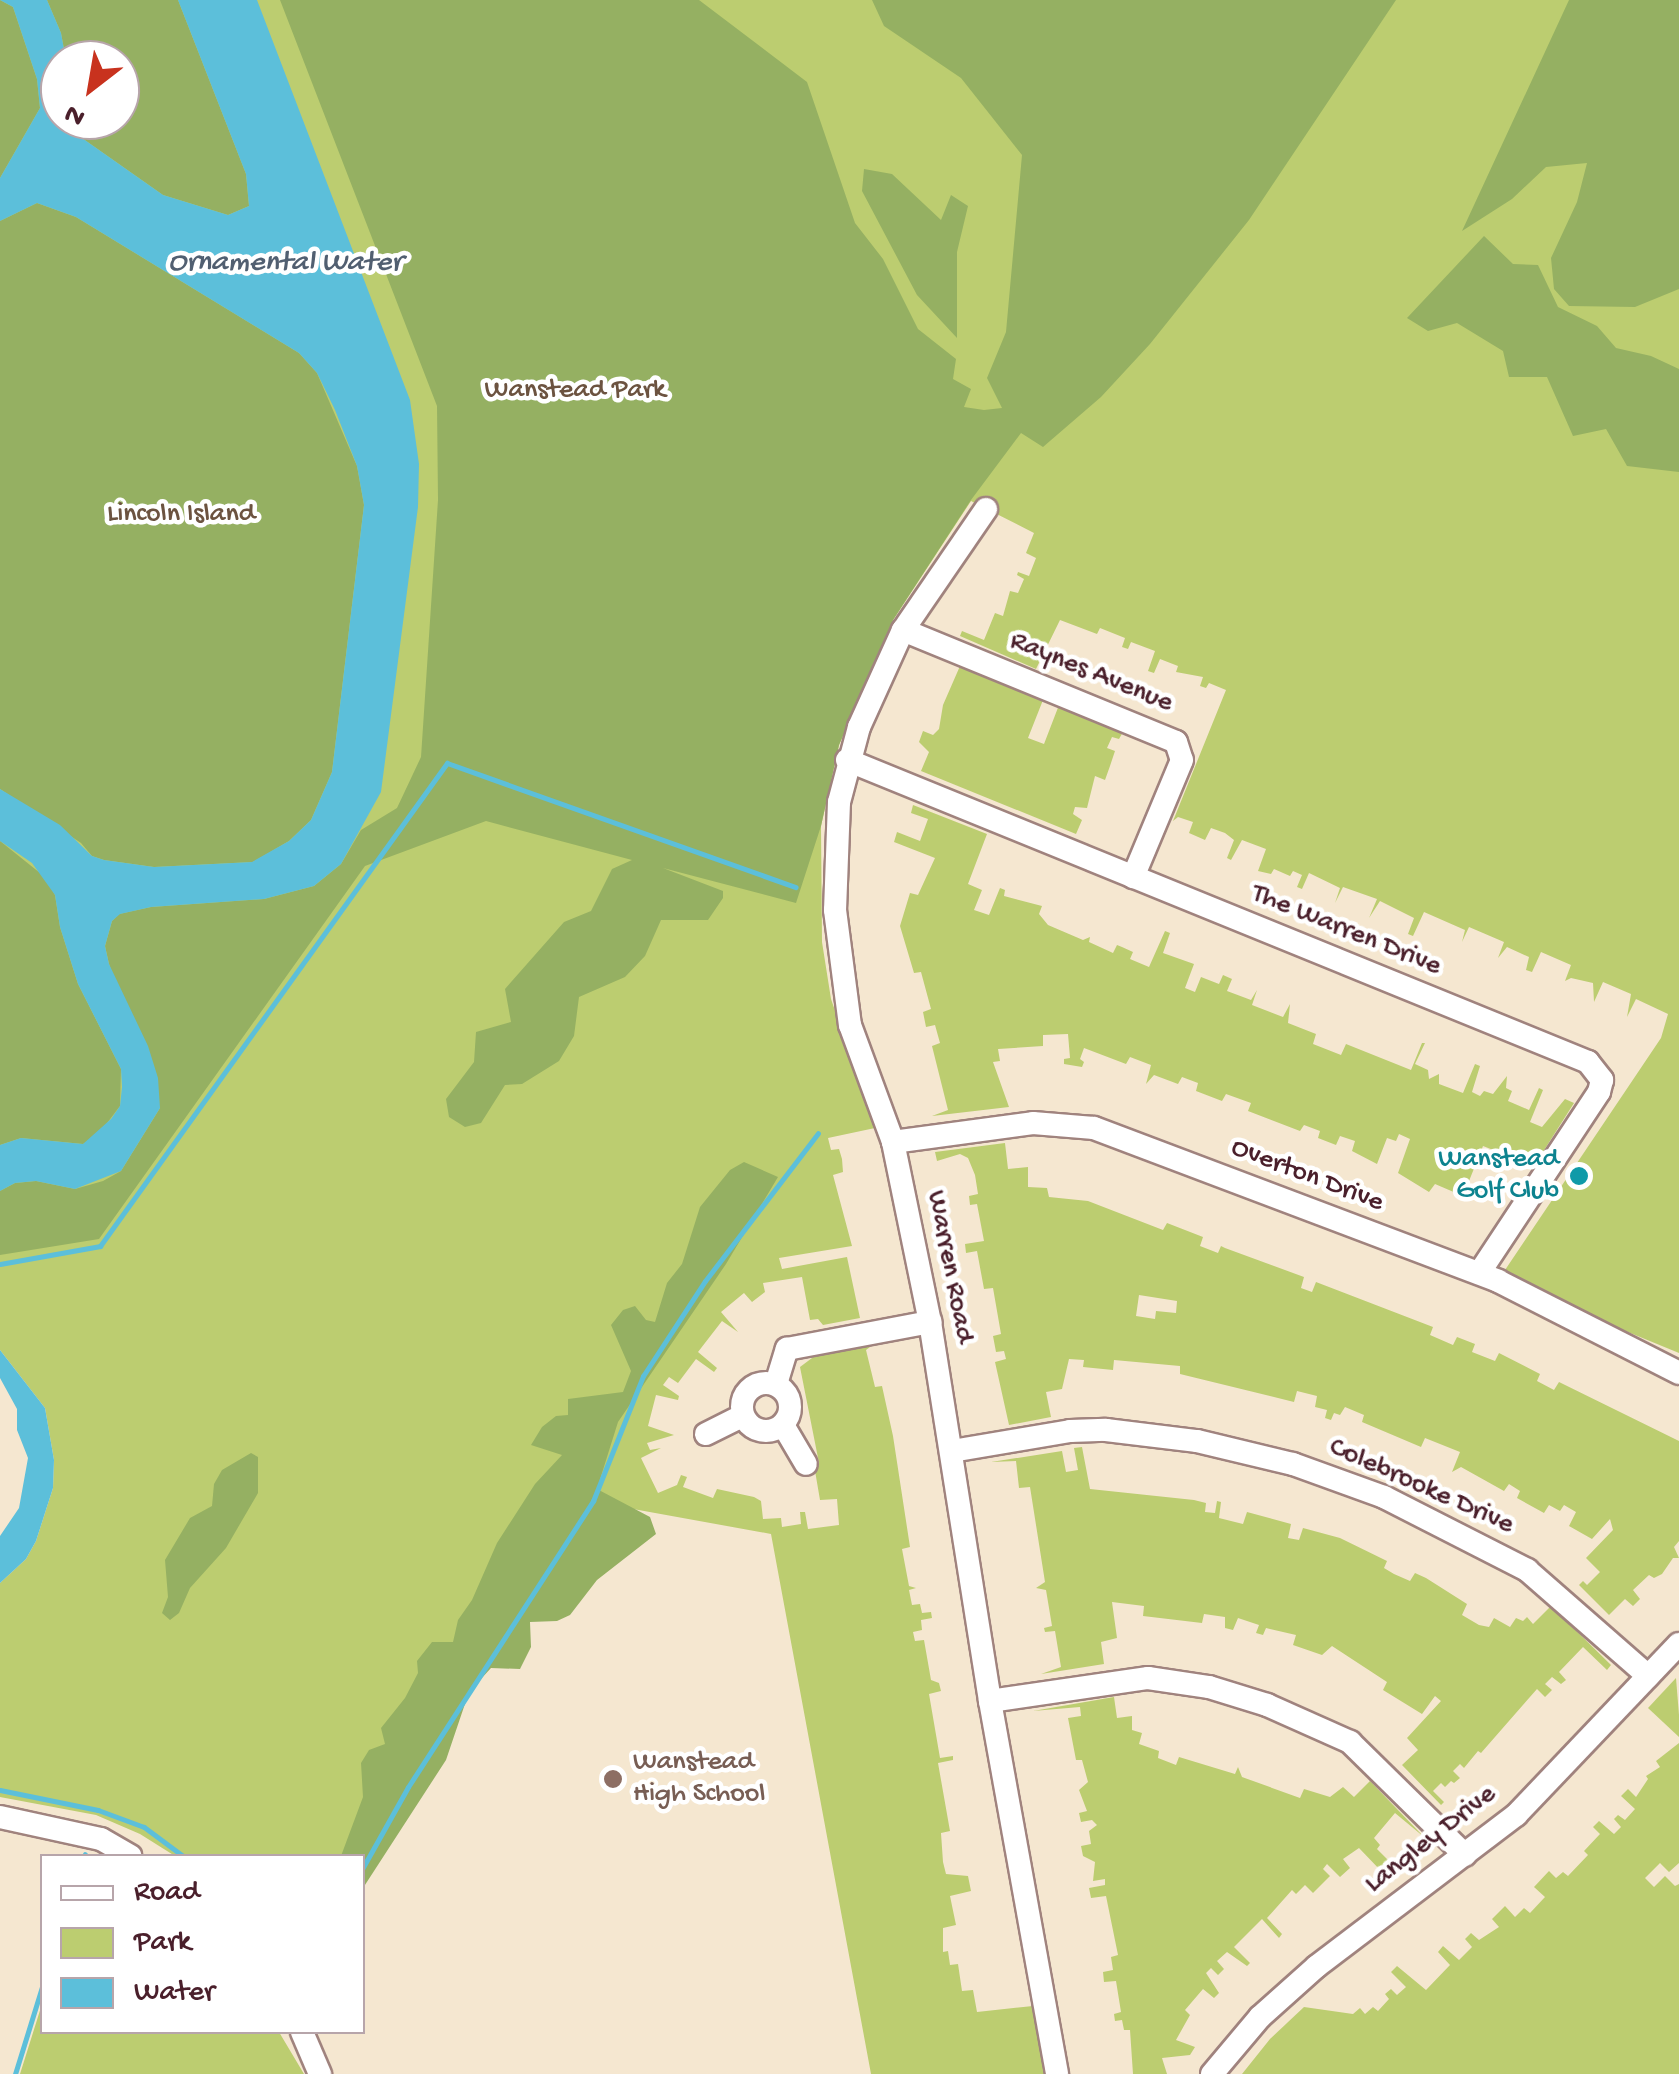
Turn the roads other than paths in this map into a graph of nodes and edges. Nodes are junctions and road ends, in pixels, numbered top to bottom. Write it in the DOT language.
graph roads {
  1 [pos="986,509"];
  2 [pos="903,630"];
  3 [pos="847,760"];
  4 [pos="1133,877"];
  5 [pos="893,1142"];
  6 [pos="1479,1273"];
  7 [pos="930,1322"];
  8 [pos="1679,1373"];
  9 [pos="776,1384"];
  10 [pos="742,1416"];
  11 [pos="782,1425"];
  12 [pos="706,1434"];
  13 [pos="952,1451"];
  14 [pos="806,1464"];
  15 [pos="1679,1644"];
  16 [pos="1648,1676"];
  17 [pos="990,1701"];
  18 [pos="0,1817"];
  19 [pos="127,1854"];
  20 [pos="1465,1855"];
  21 [pos="303,2034"];
  22 [pos="320,2074"];
  23 [pos="1057,2074"];
  24 [pos="1212,2074"];
  1 -- 2 [label="street, Warren Road"];
  2 -- 3 [label="street, Warren Road"];
  2 -- 4 [label="street, Raynes Avenue"];
  3 -- 4 [label="street, The Warren Drive"];
  3 -- 5 [label="street, Warren Road"];
  4 -- 6 [label="street, The Warren Drive"];
  5 -- 6 [label="street, Overton Drive"];
  5 -- 7 [label="street, Warren Road"];
  6 -- 8 [label="street, Overton Drive"];
  7 -- 9 [label="street"];
  7 -- 13 [label="street, Warren Road"];
  9 -- 10 [label="street"];
  9 -- 11 [label="street"];
  10 -- 11 [label="street"];
  10 -- 12 [label="street"];
  11 -- 14 [label="street"];
  13 -- 16 [label="street, Colebrooke Drive"];
  13 -- 17 [label="street, Warren Road"];
  15 -- 16 [label="street, Langley Drive"];
  16 -- 20 [label="street, Langley Drive"];
  17 -- 20 [label="street"];
  17 -- 23 [label="street, Warren Road"];
  18 -- 19 [label="street"];
  20 -- 24 [label="street, Langley Drive"];
  21 -- 22 [label="street"];
}
